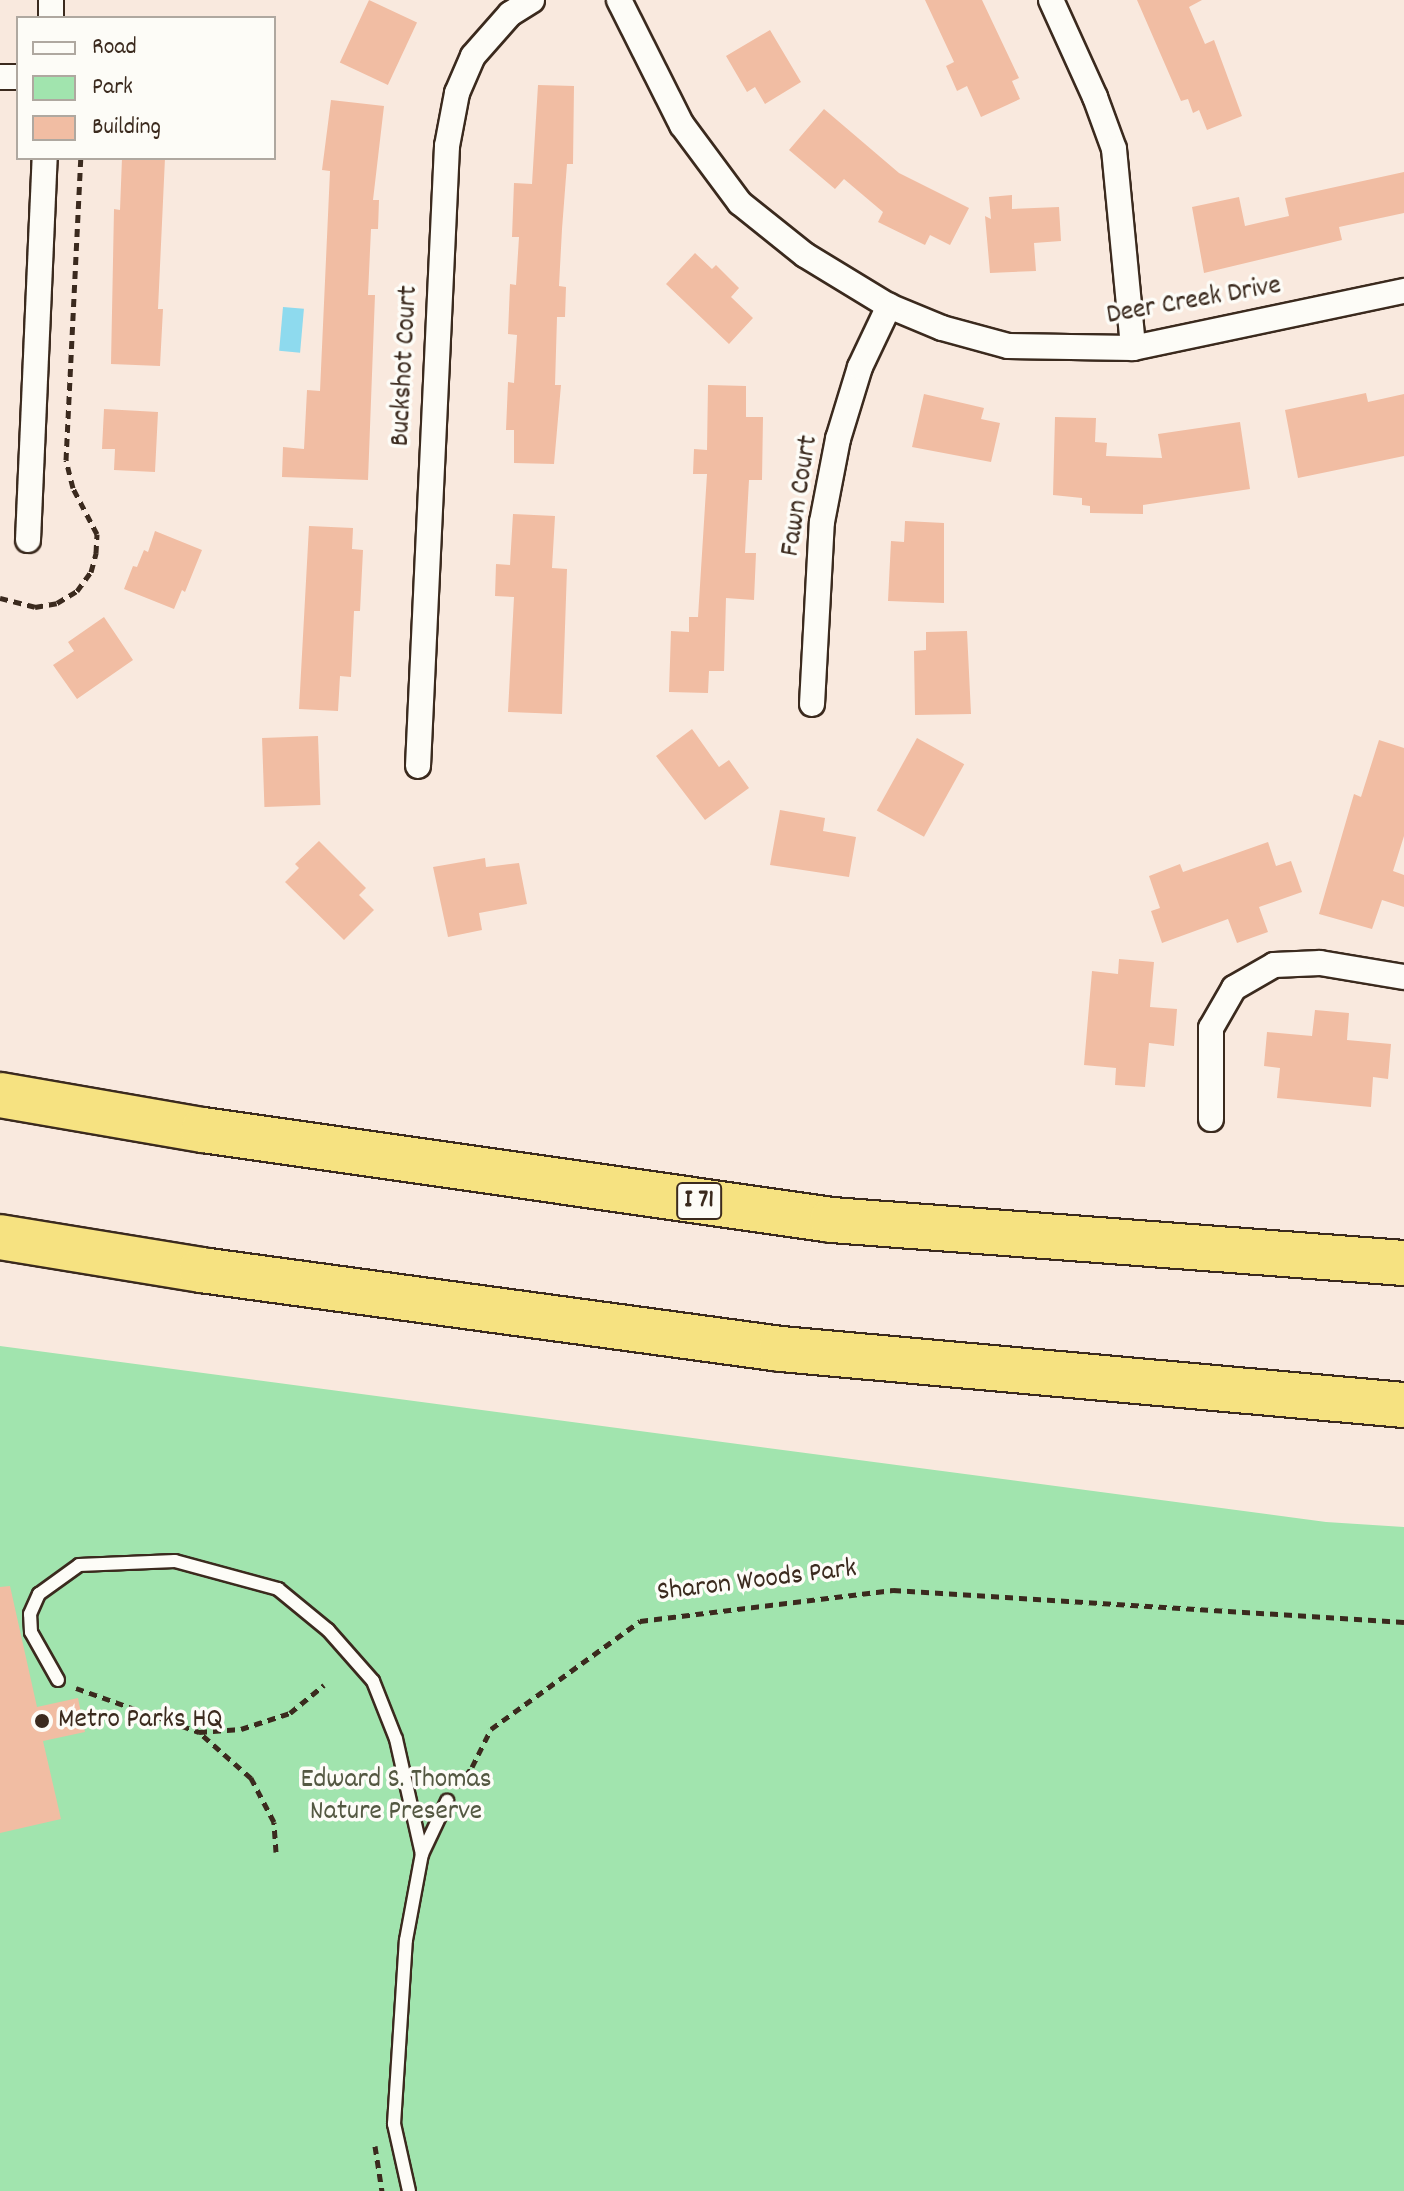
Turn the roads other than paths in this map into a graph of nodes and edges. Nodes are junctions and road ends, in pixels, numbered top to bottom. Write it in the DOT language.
graph roads {
  1 [pos="532,0"];
  2 [pos="619,0"];
  3 [pos="1051,0"];
  4 [pos="45,160"];
  5 [pos="1404,291"];
  6 [pos="889,306"];
  7 [pos="1133,348"];
  8 [pos="28,540"];
  9 [pos="812,704"];
  10 [pos="418,766"];
  11 [pos="1404,977"];
  12 [pos="0,1095"];
  13 [pos="1211,1119"];
  14 [pos="0,1237"];
  15 [pos="1404,1263"];
  16 [pos="1404,1405"];
  17 [pos="58,1680"];
  18 [pos="447,1801"];
  19 [pos="422,1854"];
  20 [pos="409,2191"];
  1 -- 10 [label="street, Buckshot Court"];
  2 -- 6 [label="street, Deer Creek Drive"];
  3 -- 7 [label="street"];
  4 -- 8 [label="street"];
  5 -- 7 [label="street, Deer Creek Drive"];
  6 -- 7 [label="street, Deer Creek Drive"];
  6 -- 9 [label="street, Fawn Court"];
  11 -- 13 [label="street"];
  12 -- 15 [label="highway, I 71"];
  14 -- 16 [label="highway"];
  17 -- 19 [label="lane"];
  18 -- 19 [label="lane"];
  19 -- 20 [label="lane"];
}
